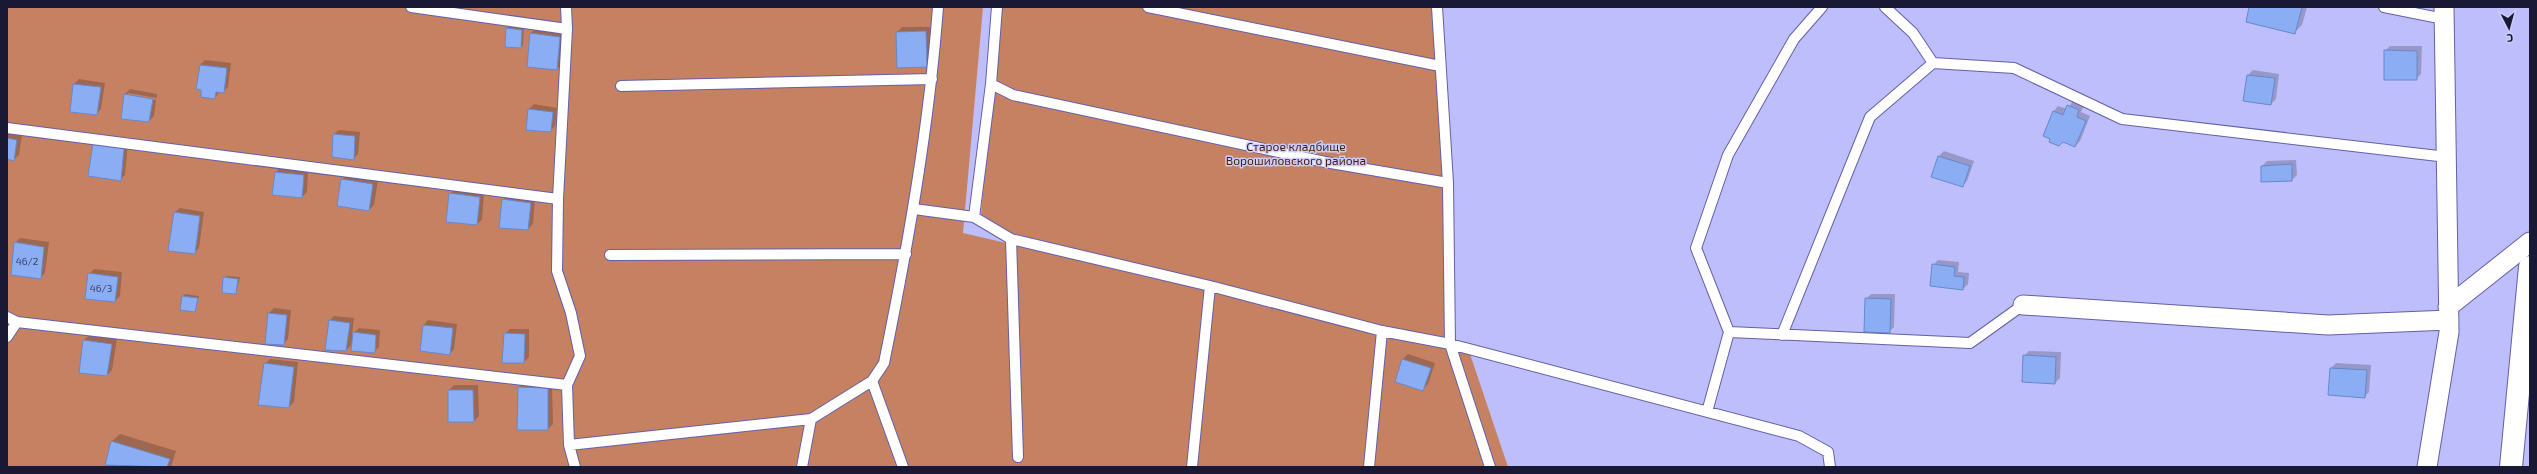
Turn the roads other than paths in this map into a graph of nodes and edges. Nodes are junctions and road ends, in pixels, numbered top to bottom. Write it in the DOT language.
graph roads {
  1 [pos="412,7"];
  2 [pos="566,7"];
  3 [pos="938,7"];
  4 [pos="997,7"];
  5 [pos="1148,7"];
  6 [pos="1437,7"];
  7 [pos="1822,7"];
  8 [pos="1885,7"];
  9 [pos="2384,7"];
  10 [pos="2444,13"];
  11 [pos="567,29"];
  12 [pos="1932,63"];
  13 [pos="1440,66"];
  14 [pos="932,79"];
  15 [pos="991,84"];
  16 [pos="621,86"];
  17 [pos="7,128"];
  18 [pos="2447,157"];
  19 [pos="1448,183"];
  20 [pos="558,199"];
  21 [pos="914,209"];
  22 [pos="974,217"];
  23 [pos="1011,239"];
  24 [pos="2530,242"];
  25 [pos="906,254"];
  26 [pos="610,255"];
  27 [pos="2530,267"];
  28 [pos="1210,286"];
  29 [pos="2023,305"];
  30 [pos="2448,313"];
  31 [pos="7,317"];
  32 [pos="16,322"];
  33 [pos="1382,331"];
  34 [pos="1729,332"];
  35 [pos="1782,335"];
  36 [pos="7,338"];
  37 [pos="1450,344"];
  38 [pos="872,381"];
  39 [pos="567,385"];
  40 [pos="1708,412"];
  41 [pos="811,419"];
  42 [pos="569,445"];
  43 [pos="1018,457"];
  44 [pos="575,467"];
  45 [pos="802,467"];
  46 [pos="903,467"];
  47 [pos="1192,467"];
  48 [pos="1369,467"];
  49 [pos="1490,467"];
  50 [pos="1830,467"];
  51 [pos="2427,467"];
  52 [pos="2511,467"];
  1 -- 11 [label="lane"];
  2 -- 11 [label="lane"];
  3 -- 14 [label="lane"];
  4 -- 15 [label="lane"];
  5 -- 13 [label="lane"];
  6 -- 13 [label="lane"];
  7 -- 34 [label="lane"];
  8 -- 12 [label="lane"];
  9 -- 10 [label="lane"];
  10 -- 18 [label="street"];
  11 -- 20 [label="lane"];
  12 -- 18 [label="lane"];
  12 -- 35 [label="lane"];
  13 -- 19 [label="lane"];
  14 -- 16 [label="lane"];
  14 -- 21 [label="lane"];
  15 -- 19 [label="lane"];
  15 -- 22 [label="lane"];
  17 -- 20 [label="lane"];
  18 -- 30 [label="street"];
  19 -- 37 [label="lane"];
  20 -- 39 [label="lane"];
  21 -- 22 [label="lane"];
  21 -- 25 [label="lane"];
  22 -- 23 [label="lane"];
  23 -- 28 [label="lane"];
  23 -- 43 [label="lane"];
  24 -- 30 [label="street"];
  25 -- 26 [label="lane"];
  25 -- 38 [label="lane"];
  27 -- 52 [label="highway"];
  28 -- 33 [label="lane"];
  28 -- 47 [label="lane"];
  29 -- 30 [label="street"];
  29 -- 35 [label="lane"];
  30 -- 51 [label="street"];
  31 -- 32 [label="lane"];
  32 -- 36 [label="lane"];
  32 -- 39 [label="lane"];
  33 -- 37 [label="lane"];
  33 -- 48 [label="lane"];
  34 -- 35 [label="lane"];
  34 -- 40 [label="lane"];
  37 -- 40 [label="lane"];
  37 -- 49 [label="lane"];
  38 -- 41 [label="lane"];
  38 -- 46 [label="lane"];
  39 -- 42 [label="lane"];
  40 -- 50 [label="lane"];
  41 -- 42 [label="lane"];
  41 -- 45 [label="lane"];
  42 -- 44 [label="lane"];
}
